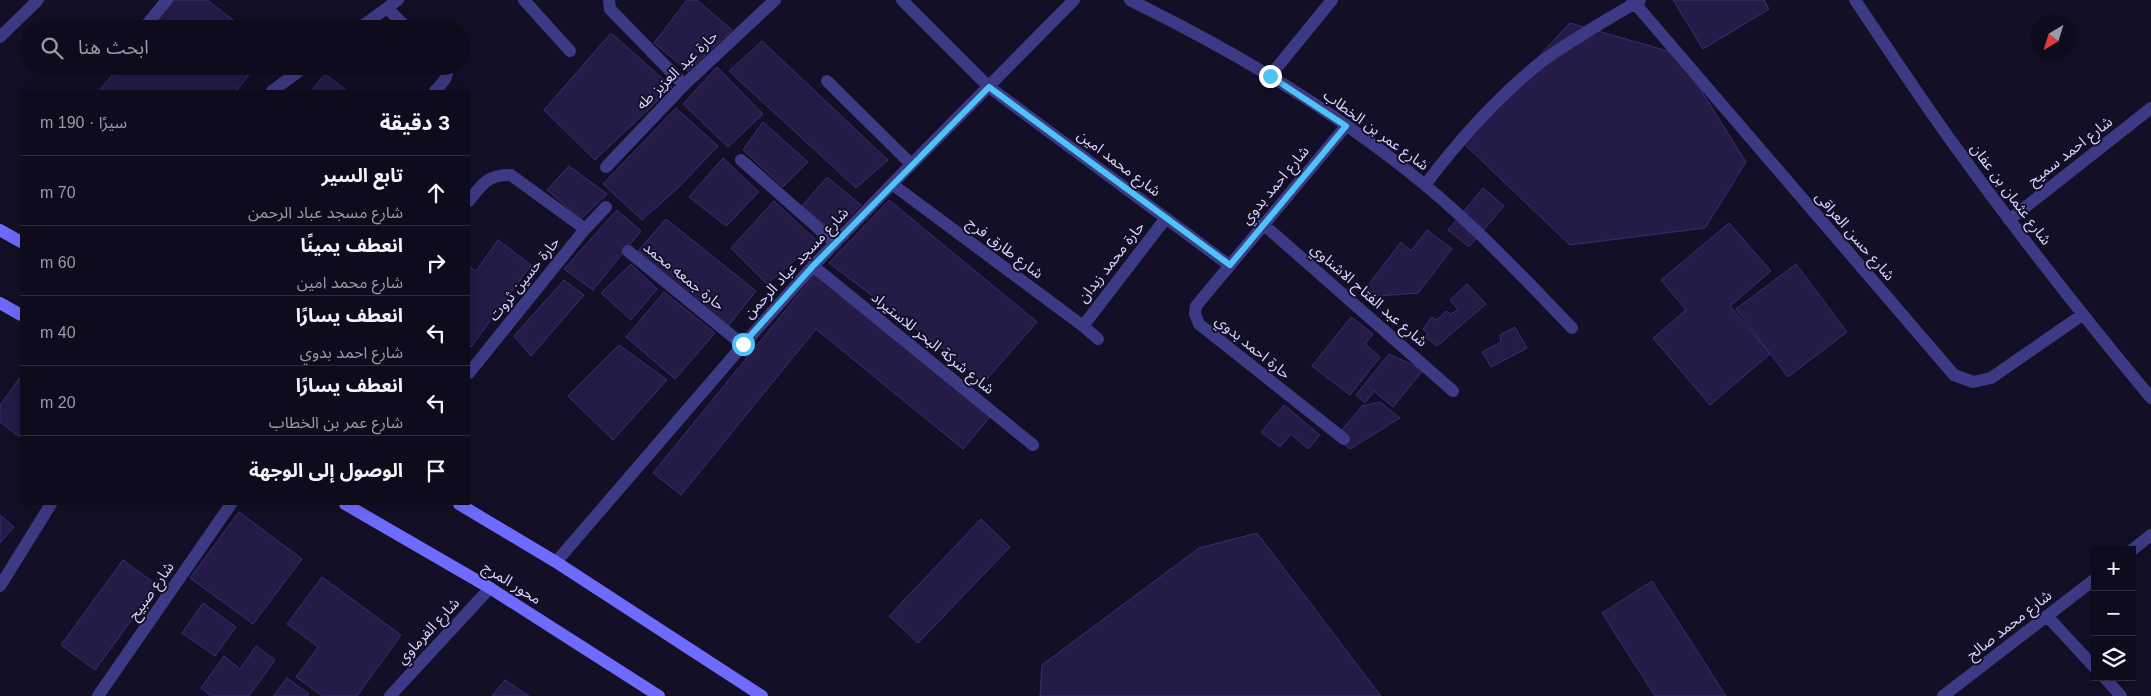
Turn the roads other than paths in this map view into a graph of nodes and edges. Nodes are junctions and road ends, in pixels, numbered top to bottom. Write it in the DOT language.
graph roads {
  1 [pos="38,0"];
  2 [pos="167,0"];
  3 [pos="398,0"];
  4 [pos="524,0"];
  5 [pos="609,0"];
  6 [pos="775,0"];
  7 [pos="902,0"];
  8 [pos="1130,0"];
  9 [pos="1332,0"];
  10 [pos="1855,0"];
  11 [pos="1070,1"];
  12 [pos="1636,1"];
  13 [pos="387,8"];
  14 [pos="150,20"];
  15 [pos="370,20"];
  16 [pos="399,20"];
  17 [pos="0,37"];
  18 [pos="570,51"];
  19 [pos="294,75"];
  20 [pos="447,75"];
  21 [pos="1270,76"];
  22 [pos="827,81"];
  23 [pos="684,85"];
  24 [pos="989,87"];
  25 [pos="273,90"];
  26 [pos="436,90"];
  27 [pos="2151,108"];
  28 [pos="1346,126"];
  29 [pos="741,160"];
  30 [pos="911,164"];
  31 [pos="606,167"];
  32 [pos="892,184"];
  33 [pos="1424,185"];
  34 [pos="470,200"];
  35 [pos="606,207"];
  36 [pos="1166,218"];
  37 [pos="2009,220"];
  38 [pos="1263,224"];
  39 [pos="585,228"];
  40 [pos="0,230"];
  41 [pos="20,241"];
  42 [pos="835,243"];
  43 [pos="628,251"];
  44 [pos="1230,265"];
  45 [pos="813,266"];
  46 [pos="0,303"];
  47 [pos="20,314"];
  48 [pos="2082,315"];
  49 [pos="1082,326"];
  50 [pos="1572,328"];
  51 [pos="1098,339"];
  52 [pos="743,344"];
  53 [pos="470,372"];
  54 [pos="1453,391"];
  55 [pos="2151,398"];
  56 [pos="1344,439"];
  57 [pos="1033,445"];
  58 [pos="50,505"];
  59 [pos="230,505"];
  60 [pos="347,505"];
  61 [pos="461,505"];
  62 [pos="2151,535"];
  63 [pos="2136,547"];
  64 [pos="556,562"];
  65 [pos="2091,582"];
  66 [pos="0,586"];
  67 [pos="490,588"];
  68 [pos="2047,616"];
  69 [pos="2091,664"];
  70 [pos="2108,681"];
  71 [pos="98,696"];
  72 [pos="390,696"];
  73 [pos="659,696"];
  74 [pos="762,696"];
  75 [pos="1943,696"];
  76 [pos="2121,696"];
  1 -- 17 [label="street"];
  2 -- 14 [label="street"];
  3 -- 13 [label="street"];
  4 -- 18 [label="street"];
  5 -- 23 [label="street"];
  6 -- 23 [label="street, حارة عبد العزيز طه"];
  7 -- 24 [label="street, شارع محمد امين"];
  8 -- 21 [label="street, شارع عمر بن الخطاب"];
  9 -- 21 [label="street"];
  10 -- 37 [label="street, شارع عثمان بن عفان"];
  11 -- 24 [label="street, شارع مسجد عباد الرحمن"];
  12 -- 33 [label="street"];
  12 -- 48 [label="street, شارع حسن العراقى"];
  13 -- 15 [label="street"];
  13 -- 16 [label="street"];
  19 -- 25 [label="street"];
  20 -- 26 [label="street"];
  21 -- 28 [label="street, شارع عمر بن الخطاب"];
  22 -- 30 [label="street"];
  23 -- 31 [label="street, حارة عبد العزيز طه"];
  24 -- 30 [label="street, شارع مسجد عباد الرحمن"];
  24 -- 36 [label="street, شارع محمد امين"];
  27 -- 37 [label="street, شارع احمد سميح"];
  28 -- 33 [label="street, شارع عمر بن الخطاب"];
  28 -- 38 [label="street, شارع احمد بدوي"];
  29 -- 42 [label="street"];
  30 -- 32 [label="street, شارع مسجد عباد الرحمن"];
  32 -- 42 [label="street, شارع مسجد عباد الرحمن"];
  32 -- 49 [label="street, شارع طارق فرج"];
  33 -- 50 [label="street, شارع عمر بن الخطاب"];
  34 -- 39 [label="street"];
  35 -- 39 [label="street, حارة حسين ثروت"];
  36 -- 44 [label="street, شارع محمد امين"];
  36 -- 49 [label="street, حارة محمد زيدان"];
  37 -- 48 [label="street, شارع عثمان بن عفان"];
  38 -- 44 [label="street, شارع احمد بدوي"];
  38 -- 54 [label="street, شارع عبد الفتاح الاشناوي"];
  39 -- 53 [label="street, حارة حسين ثروت"];
  40 -- 41 [label="main road"];
  42 -- 45 [label="street, شارع مسجد عباد الرحمن"];
  43 -- 52 [label="street, حارة جمعه محمد"];
  44 -- 56 [label="street, حارة احمد بدوي"];
  45 -- 52 [label="street, شارع مسجد عباد الرحمن"];
  45 -- 57 [label="street, شارع شركة البحر للاستيراد"];
  46 -- 47 [label="main road"];
  48 -- 55 [label="street, شارع عثمان بن عفان"];
  49 -- 51 [label="street, شارع طارق فرج"];
  52 -- 64 [label="street, شارع مسجد عباد الرحمن"];
  58 -- 66 [label="street"];
  59 -- 71 [label="street, شارع صبيح"];
  60 -- 67 [label="main road, محور المرج"];
  61 -- 64 [label="main road"];
  62 -- 63 [label="street"];
  64 -- 74 [label="main road"];
  65 -- 68 [label="street, شارع محمد صالح"];
  67 -- 72 [label="street, شارع الفرماوي"];
  67 -- 73 [label="main road, محور المرج"];
  68 -- 69 [label="street"];
  68 -- 75 [label="street, شارع محمد صالح"];
  70 -- 76 [label="street"];
}
